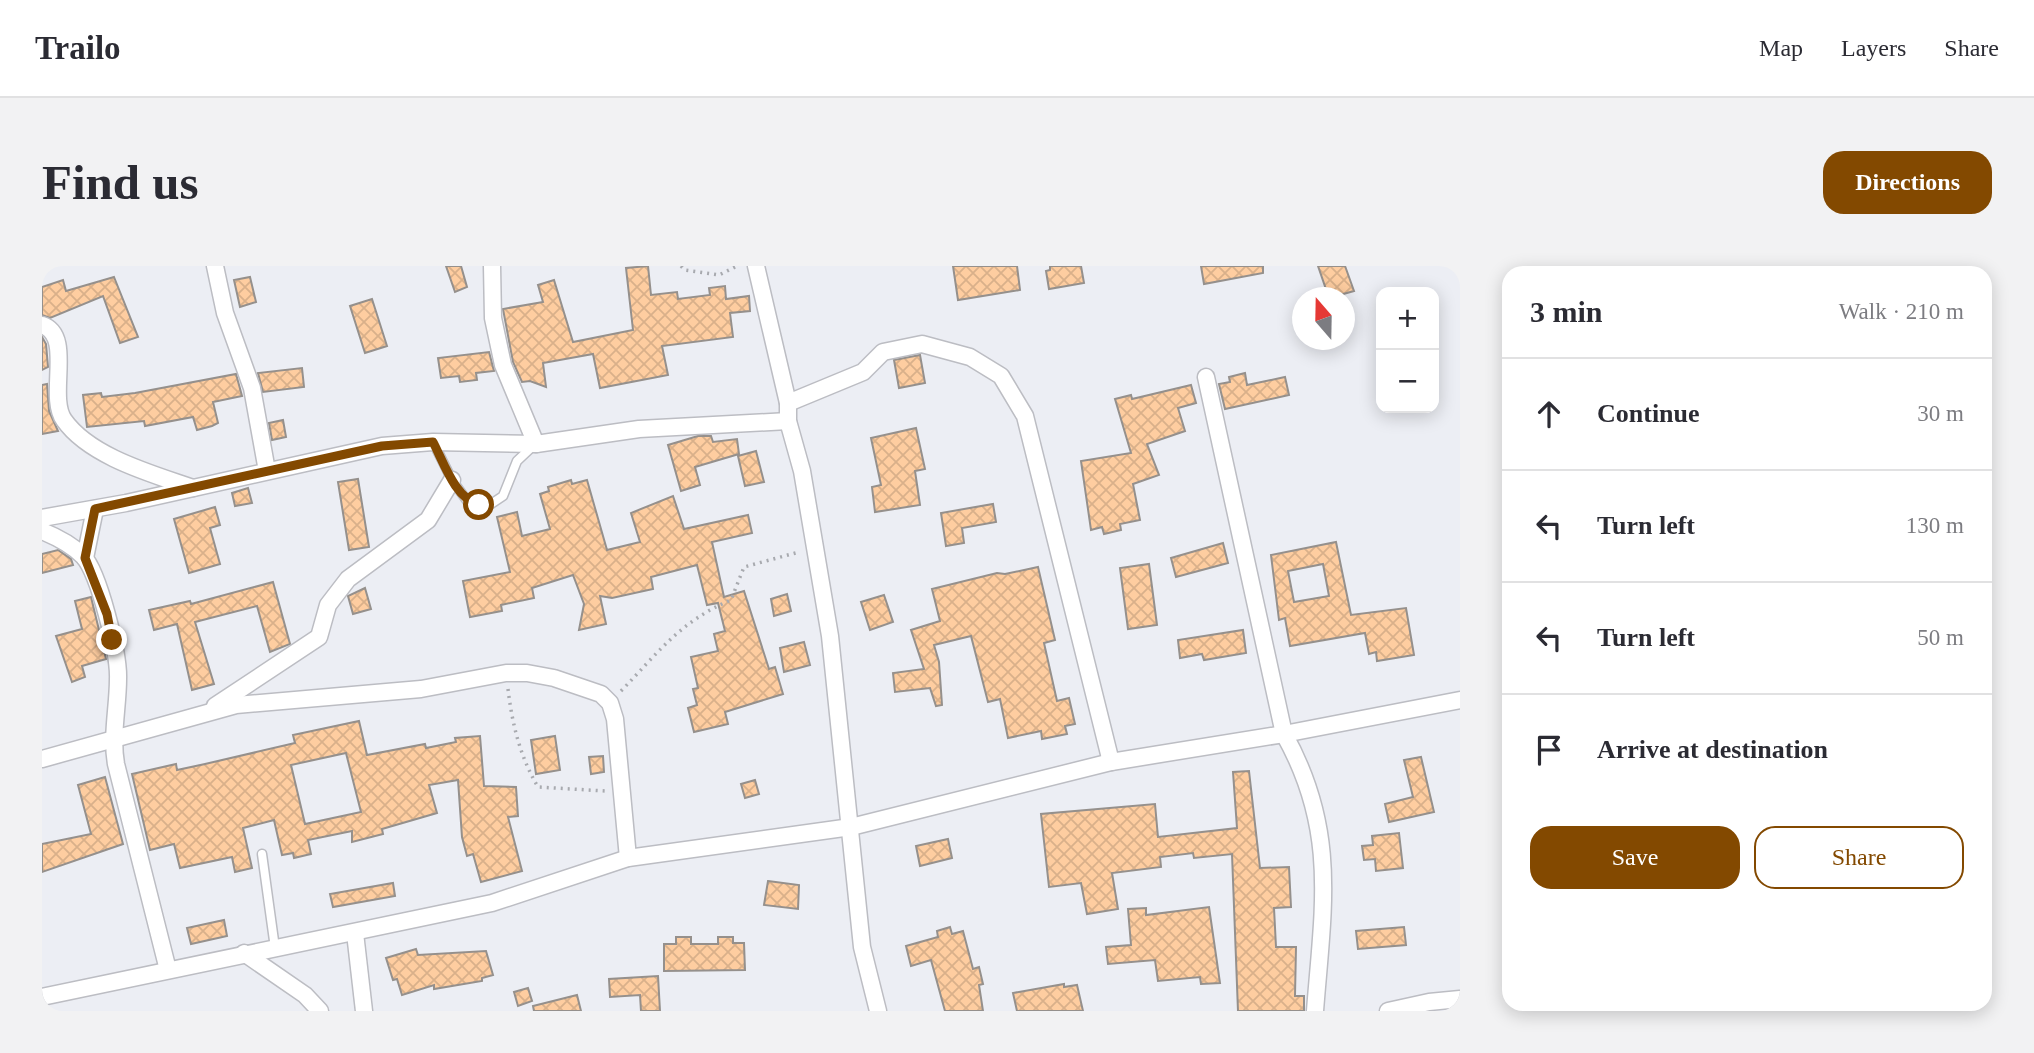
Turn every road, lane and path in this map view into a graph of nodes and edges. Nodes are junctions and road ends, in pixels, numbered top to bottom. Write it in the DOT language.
graph roads {
  1 [pos="215,266"];
  2 [pos="492,266"];
  3 [pos="681,266"];
  4 [pos="737,266"];
  5 [pos="756,266"];
  6 [pos="42,326"];
  7 [pos="1206,377"];
  8 [pos="788,403"];
  9 [pos="788,421"];
  10 [pos="433,442"];
  11 [pos="536,443"];
  12 [pos="267,471"];
  13 [pos="452,480"];
  14 [pos="193,488"];
  15 [pos="95,509"];
  16 [pos="42,518"];
  17 [pos="42,531"];
  18 [pos="815,547"];
  19 [pos="85,558"];
  20 [pos="506,673"];
  21 [pos="1460,700"];
  22 [pos="610,703"];
  23 [pos="207,711"];
  24 [pos="1284,734"];
  25 [pos="114,739"];
  26 [pos="42,759"];
  27 [pos="1111,762"];
  28 [pos="622,793"];
  29 [pos="851,827"];
  30 [pos="262,854"];
  31 [pos="628,858"];
  32 [pos="355,933"];
  33 [pos="275,948"];
  34 [pos="244,953"];
  35 [pos="169,971"];
  36 [pos="42,997"];
  37 [pos="1460,999"];
  38 [pos="320,1011"];
  39 [pos="364,1011"];
  40 [pos="878,1011"];
  41 [pos="1315,1011"];
  42 [pos="1388,1011"];
  1 -- 12 [label="street"];
  2 -- 11 [label="street"];
  3 -- 4 [label="path"];
  5 -- 8 [label="street"];
  6 -- 14 [label="street"];
  7 -- 24 [label="street"];
  8 -- 9 [label="street"];
  8 -- 27 [label="street"];
  9 -- 11 [label="street"];
  9 -- 18 [label="street"];
  10 -- 11 [label="street"];
  10 -- 12 [label="street"];
  10 -- 13 [label="lane"];
  11 -- 13 [label="lane"];
  12 -- 14 [label="street"];
  13 -- 23 [label="street"];
  14 -- 15 [label="street"];
  15 -- 16 [label="street"];
  15 -- 19 [label="street"];
  17 -- 19 [label="street"];
  18 -- 22 [label="path"];
  18 -- 29 [label="street"];
  19 -- 25 [label="street"];
  20 -- 22 [label="street"];
  20 -- 23 [label="street"];
  20 -- 28 [label="path"];
  21 -- 24 [label="street"];
  22 -- 28 [label="street"];
  23 -- 25 [label="street"];
  24 -- 27 [label="street"];
  24 -- 41 [label="street"];
  25 -- 26 [label="street"];
  25 -- 35 [label="street"];
  27 -- 29 [label="street"];
  28 -- 31 [label="street"];
  29 -- 31 [label="street"];
  29 -- 40 [label="street"];
  30 -- 33 [label="lane"];
  31 -- 32 [label="street"];
  32 -- 33 [label="street"];
  32 -- 39 [label="street"];
  33 -- 34 [label="street"];
  34 -- 35 [label="street"];
  34 -- 38 [label="street"];
  35 -- 36 [label="street"];
  37 -- 42 [label="street"];
}
